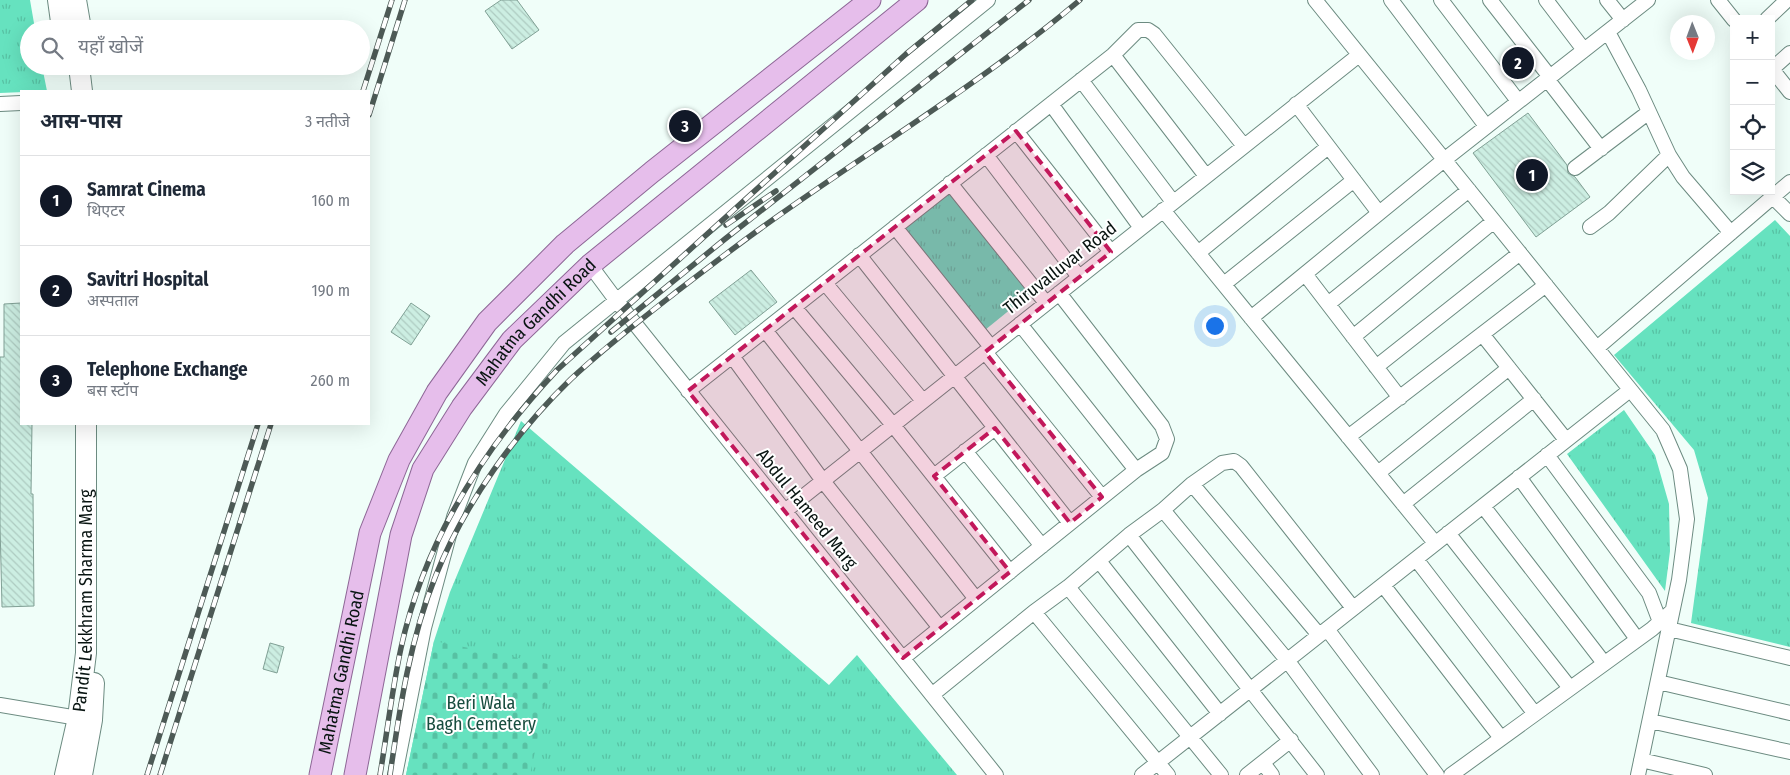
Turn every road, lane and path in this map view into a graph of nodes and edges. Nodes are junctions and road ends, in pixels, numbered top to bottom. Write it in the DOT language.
graph roads {
  1 [pos="58,0"];
  2 [pos="76,0"];
  3 [pos="870,0"];
  4 [pos="917,0"];
  5 [pos="988,0"];
  6 [pos="1315,0"];
  7 [pos="1391,0"];
  8 [pos="1441,0"];
  9 [pos="1490,0"];
  10 [pos="1546,0"];
  11 [pos="1607,0"];
  12 [pos="1648,0"];
  13 [pos="1787,0"];
  14 [pos="1723,2"];
  15 [pos="1731,15"];
  16 [pos="1771,15"];
  17 [pos="61,20"];
  18 [pos="79,20"];
  19 [pos="1623,20"];
  20 [pos="1608,32"];
  21 [pos="1584,50"];
  22 [pos="1790,53"];
  23 [pos="1113,55"];
  24 [pos="1359,55"];
  25 [pos="1775,66"];
  26 [pos="1775,72"];
  27 [pos="80,75"];
  28 [pos="1548,78"];
  29 [pos="1081,80"];
  30 [pos="82,90"];
  31 [pos="1790,92"];
  32 [pos="1518,101"];
  33 [pos="20,103"];
  34 [pos="0,104"];
  35 [pos="1051,104"];
  36 [pos="1296,104"];
  37 [pos="1649,112"];
  38 [pos="1486,126"];
  39 [pos="1016,131"];
  40 [pos="1244,146"];
  41 [pos="1328,146"];
  42 [pos="1600,149"];
  43 [pos="1669,154"];
  44 [pos="986,155"];
  45 [pos="1444,160"];
  46 [pos="1575,168"];
  47 [pos="1206,176"];
  48 [pos="1354,180"];
  49 [pos="1790,182"];
  50 [pos="950,183"];
  51 [pos="1469,190"];
  52 [pos="1773,197"];
  53 [pos="1168,206"];
  54 [pos="1379,213"];
  55 [pos="1790,214"];
  56 [pos="1494,221"];
  57 [pos="895,227"];
  58 [pos="1590,227"];
  59 [pos="1140,228"];
  60 [pos="1731,233"];
  61 [pos="1111,252"];
  62 [pos="1198,253"];
  63 [pos="1520,254"];
  64 [pos="860,255"];
  65 [pos="590,265"];
  66 [pos="1304,274"];
  67 [pos="1079,277"];
  68 [pos="825,283"];
  69 [pos="1224,284"];
  70 [pos="1546,286"];
  71 [pos="1059,293"];
  72 [pos="616,300"];
  73 [pos="1046,303"];
  74 [pos="1328,304"];
  75 [pos="794,307"];
  76 [pos="1251,318"];
  77 [pos="1020,324"];
  78 [pos="765,330"];
  79 [pos="1482,334"];
  80 [pos="1353,337"];
  81 [pos="1596,348"];
  82 [pos="988,350"];
  83 [pos="732,356"];
  84 [pos="1376,367"];
  85 [pos="1509,368"];
  86 [pos="954,376"];
  87 [pos="1630,390"];
  88 [pos="688,391"];
  89 [pos="1400,398"];
  90 [pos="1534,400"];
  91 [pos="923,401"];
  92 [pos="86,425"];
  93 [pos="99,425"];
  94 [pos="893,425"];
  95 [pos="995,428"];
  96 [pos="1348,437"];
  97 [pos="1566,440"];
  98 [pos="965,451"];
  99 [pos="859,452"];
  100 [pos="1547,455"];
  101 [pos="1136,470"];
  102 [pos="1378,473"];
  103 [pos="934,476"];
  104 [pos="1520,477"];
  105 [pos="823,481"];
  106 [pos="1192,484"];
  107 [pos="1102,497"];
  108 [pos="1403,504"];
  109 [pos="1483,506"];
  110 [pos="1163,510"];
  111 [pos="785,511"];
  112 [pos="1070,523"];
  113 [pos="1448,533"];
  114 [pos="1128,535"];
  115 [pos="1435,544"];
  116 [pos="1042,546"];
  117 [pos="1416,559"];
  118 [pos="1098,561"];
  119 [pos="1010,572"];
  120 [pos="1383,585"];
  121 [pos="1068,587"];
  122 [pos="976,599"];
  123 [pos="1353,608"];
  124 [pos="1034,612"];
  125 [pos="1664,626"];
  126 [pos="940,628"];
  127 [pos="1323,632"];
  128 [pos="1637,639"];
  129 [pos="903,658"];
  130 [pos="1790,658"];
  131 [pos="1288,660"];
  132 [pos="1604,663"];
  133 [pos="1658,682"];
  134 [pos="1570,688"];
  135 [pos="1251,689"];
  136 [pos="933,694"];
  137 [pos="0,704"];
  138 [pos="1790,713"];
  139 [pos="1220,714"];
  140 [pos="1535,714"];
  141 [pos="85,719"];
  142 [pos="1650,721"];
  143 [pos="1191,737"];
  144 [pos="1501,738"];
  145 [pos="1290,740"];
  146 [pos="1790,752"];
  147 [pos="1641,760"];
  148 [pos="1158,762"];
  149 [pos="1263,762"];
  150 [pos="65,775"];
  151 [pos="82,775"];
  152 [pos="320,775"];
  153 [pos="354,775"];
  154 [pos="395,775"];
  155 [pos="996,775"];
  156 [pos="1142,775"];
  157 [pos="1168,775"];
  158 [pos="1221,775"];
  159 [pos="1247,775"];
  160 [pos="1272,775"];
  161 [pos="1317,775"];
  162 [pos="1372,775"];
  163 [pos="1438,775"];
  164 [pos="1450,775"];
  165 [pos="1638,775"];
  166 [pos="1705,775"];
  1 -- 17 [label="main road"];
  2 -- 18 [label="main road"];
  3 -- 152 [label="main road, Mahatma Gandhi Road"];
  4 -- 65 [label="main road, Mahatma Gandhi Road"];
  5 -- 72 [label="street"];
  6 -- 24 [label="street"];
  7 -- 38 [label="street"];
  8 -- 32 [label="street"];
  9 -- 28 [label="street"];
  10 -- 21 [label="street"];
  11 -- 19 [label="street"];
  12 -- 19 [label="street"];
  13 -- 16 [label="street"];
  14 -- 15 [label="street"];
  19 -- 20 [label="street"];
  20 -- 21 [label="street"];
  20 -- 37 [label="street"];
  21 -- 28 [label="street"];
  22 -- 25 [label="street"];
  23 -- 29 [label="street"];
  23 -- 40 [label="street"];
  23 -- 47 [label="street"];
  24 -- 36 [label="street, Thiruvalluvar Road"];
  24 -- 45 [label="street"];
  26 -- 31 [label="street"];
  27 -- 30 [label="main road"];
  28 -- 32 [label="street"];
  28 -- 42 [label="street"];
  29 -- 35 [label="street"];
  29 -- 53 [label="street"];
  32 -- 38 [label="street"];
  33 -- 34 [label="street"];
  35 -- 39 [label="street"];
  35 -- 59 [label="street"];
  36 -- 40 [label="street, Thiruvalluvar Road"];
  36 -- 41 [label="street"];
  37 -- 42 [label="street"];
  37 -- 43 [label="street"];
  38 -- 45 [label="street"];
  39 -- 44 [label="street"];
  39 -- 61 [label="street"];
  40 -- 47 [label="street, Thiruvalluvar Road"];
  41 -- 48 [label="street"];
  41 -- 62 [label="street"];
  42 -- 46 [label="street"];
  43 -- 58 [label="street"];
  43 -- 60 [label="street"];
  44 -- 50 [label="street"];
  44 -- 67 [label="street"];
  45 -- 51 [label="street"];
  45 -- 54 [label="street"];
  47 -- 53 [label="street, Thiruvalluvar Road"];
  48 -- 54 [label="street"];
  48 -- 69 [label="street"];
  49 -- 52 [label="street"];
  50 -- 57 [label="street"];
  50 -- 73 [label="street"];
  51 -- 56 [label="street"];
  51 -- 74 [label="street"];
  52 -- 55 [label="street"];
  52 -- 60 [label="street"];
  53 -- 59 [label="street, Thiruvalluvar Road"];
  53 -- 62 [label="street"];
  54 -- 66 [label="street"];
  56 -- 63 [label="street"];
  56 -- 80 [label="street"];
  57 -- 64 [label="street"];
  57 -- 82 [label="street"];
  59 -- 61 [label="street, Thiruvalluvar Road"];
  60 -- 81 [label="street"];
  61 -- 67 [label="street, Thiruvalluvar Road"];
  62 -- 69 [label="street"];
  63 -- 70 [label="street"];
  63 -- 84 [label="street"];
  64 -- 68 [label="street"];
  64 -- 86 [label="street"];
  65 -- 72 [label="street, Abdul Hameed Marg"];
  65 -- 153 [label="main road, Mahatma Gandhi Road"];
  66 -- 74 [label="street"];
  66 -- 76 [label="street"];
  67 -- 71 [label="street, Thiruvalluvar Road"];
  68 -- 75 [label="street"];
  68 -- 91 [label="street"];
  69 -- 76 [label="street"];
  70 -- 79 [label="street"];
  70 -- 81 [label="street"];
  71 -- 73 [label="street, Thiruvalluvar Road"];
  71 -- 101 [label="street"];
  72 -- 88 [label="street, Abdul Hameed Marg"];
  72 -- 154 [label="street"];
  73 -- 77 [label="street, Thiruvalluvar Road"];
  74 -- 80 [label="street"];
  75 -- 78 [label="street"];
  75 -- 94 [label="street"];
  76 -- 96 [label="street"];
  77 -- 82 [label="street, Thiruvalluvar Road"];
  77 -- 101 [label="street"];
  78 -- 83 [label="street"];
  78 -- 99 [label="street"];
  79 -- 85 [label="street"];
  79 -- 89 [label="street"];
  80 -- 84 [label="street"];
  81 -- 87 [label="street"];
  82 -- 86 [label="street, Thiruvalluvar Road"];
  82 -- 107 [label="street"];
  83 -- 88 [label="street"];
  83 -- 105 [label="street"];
  84 -- 89 [label="street"];
  85 -- 90 [label="street"];
  85 -- 102 [label="street"];
  86 -- 91 [label="street, Thiruvalluvar Road"];
  86 -- 95 [label="street"];
  87 -- 97 [label="street"];
  87 -- 125 [label="street"];
  88 -- 111 [label="street, Abdul Hameed Marg"];
  89 -- 96 [label="street"];
  90 -- 97 [label="street"];
  90 -- 108 [label="street"];
  91 -- 94 [label="street, Thiruvalluvar Road"];
  92 -- 141 [label="main road, Pandit Lekkhram Sharma Marg"];
  93 -- 141 [label="main road, Pandit Lekkhram Sharma Marg"];
  94 -- 99 [label="street, Thiruvalluvar Road"];
  94 -- 103 [label="street"];
  95 -- 98 [label="street"];
  95 -- 112 [label="street"];
  96 -- 102 [label="street"];
  97 -- 100 [label="street"];
  98 -- 103 [label="street"];
  98 -- 116 [label="street"];
  99 -- 105 [label="street, Thiruvalluvar Road"];
  99 -- 122 [label="street"];
  100 -- 104 [label="street"];
  100 -- 125 [label="street"];
  101 -- 107 [label="street"];
  102 -- 108 [label="street"];
  103 -- 119 [label="street"];
  104 -- 109 [label="street"];
  104 -- 128 [label="street"];
  105 -- 111 [label="street, Thiruvalluvar Road"];
  105 -- 126 [label="street"];
  106 -- 110 [label="street"];
  106 -- 123 [label="street"];
  106 -- 127 [label="street"];
  107 -- 112 [label="street"];
  108 -- 115 [label="street"];
  109 -- 113 [label="street"];
  109 -- 132 [label="street"];
  110 -- 114 [label="street"];
  110 -- 131 [label="street"];
  111 -- 129 [label="street, Abdul Hameed Marg"];
  112 -- 116 [label="street"];
  113 -- 115 [label="street"];
  113 -- 134 [label="street"];
  114 -- 118 [label="street"];
  114 -- 135 [label="street"];
  115 -- 117 [label="street"];
  116 -- 119 [label="street"];
  117 -- 120 [label="street"];
  117 -- 140 [label="street"];
  118 -- 121 [label="street"];
  118 -- 139 [label="street"];
  119 -- 122 [label="street"];
  120 -- 123 [label="street"];
  120 -- 144 [label="street"];
  121 -- 124 [label="street"];
  121 -- 143 [label="street"];
  122 -- 126 [label="street"];
  123 -- 127 [label="street"];
  124 -- 136 [label="street"];
  124 -- 148 [label="street"];
  125 -- 128 [label="street"];
  125 -- 130 [label="street"];
  125 -- 133 [label="street"];
  126 -- 129 [label="street"];
  127 -- 131 [label="street"];
  127 -- 163 [label="street"];
  128 -- 132 [label="street"];
  129 -- 136 [label="street, Abdul Hameed Marg"];
  131 -- 135 [label="street"];
  131 -- 162 [label="street"];
  132 -- 134 [label="street"];
  133 -- 138 [label="street"];
  133 -- 142 [label="street"];
  134 -- 140 [label="street"];
  135 -- 139 [label="street"];
  135 -- 145 [label="street"];
  136 -- 155 [label="street, Abdul Hameed Marg"];
  137 -- 141 [label="street"];
  139 -- 143 [label="street"];
  140 -- 144 [label="street"];
  141 -- 150 [label="main road, Pandit Lekkhram Sharma Marg"];
  141 -- 151 [label="main road, Pandit Lekkhram Sharma Marg"];
  142 -- 146 [label="street"];
  142 -- 147 [label="street"];
  143 -- 148 [label="street"];
  143 -- 158 [label="street"];
  144 -- 164 [label="street"];
  145 -- 149 [label="street"];
  145 -- 161 [label="street"];
  147 -- 165 [label="street"];
  147 -- 166 [label="street"];
  148 -- 156 [label="street"];
  148 -- 157 [label="street"];
  149 -- 159 [label="street"];
  149 -- 160 [label="street"];
}
